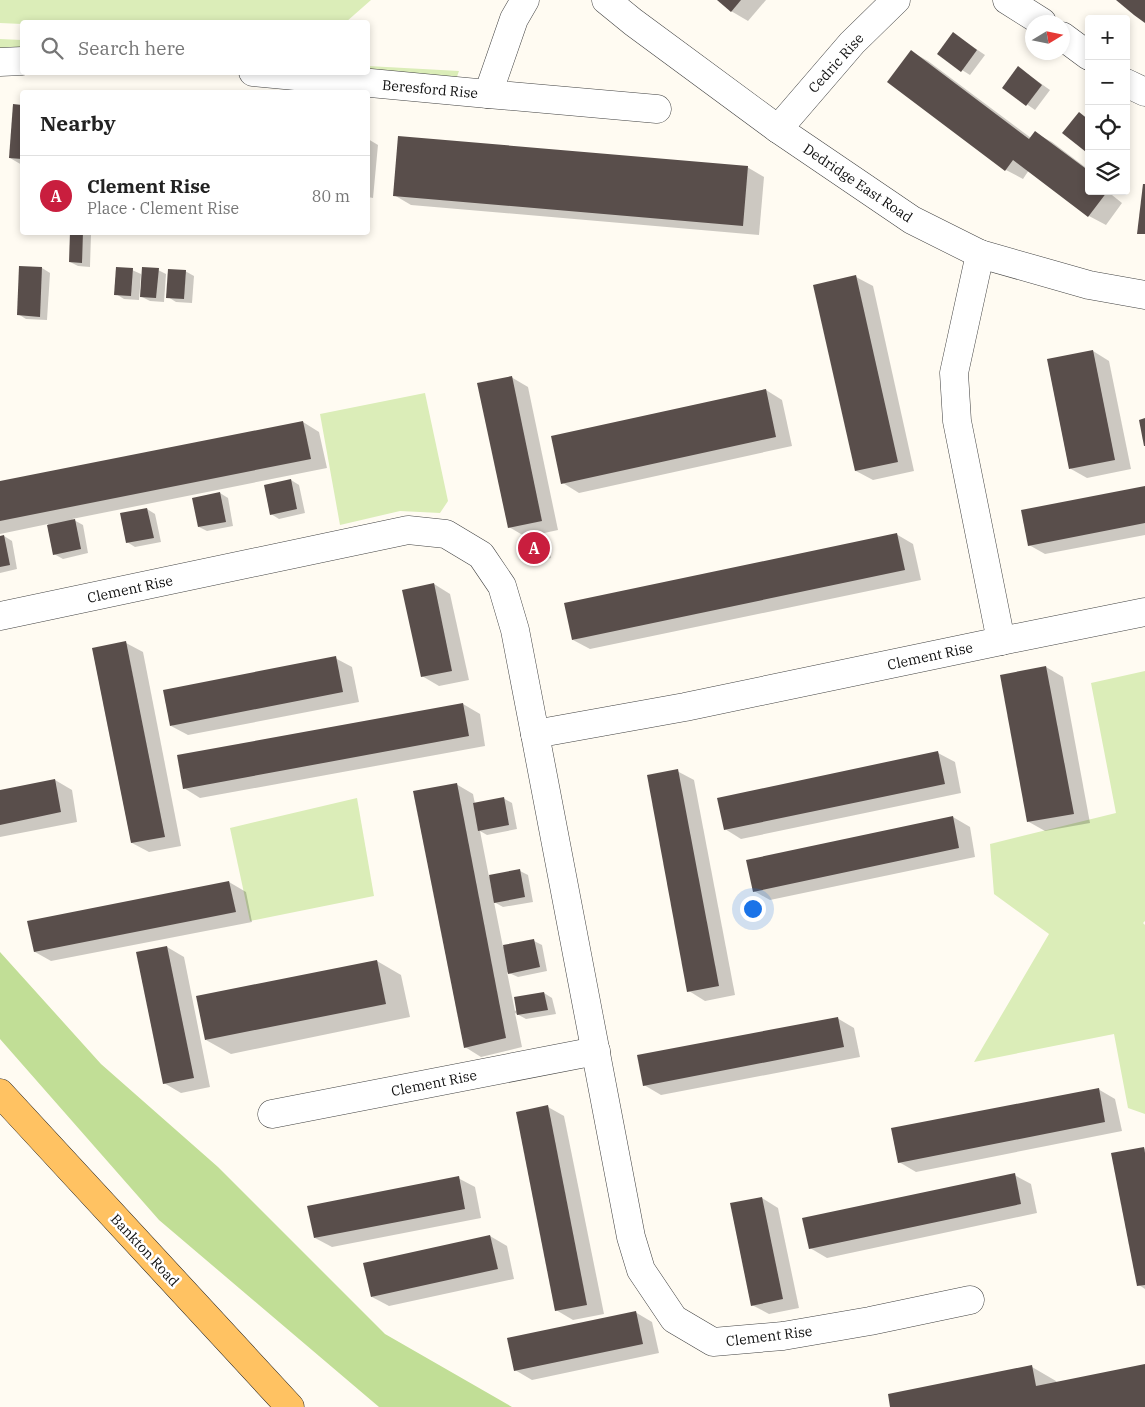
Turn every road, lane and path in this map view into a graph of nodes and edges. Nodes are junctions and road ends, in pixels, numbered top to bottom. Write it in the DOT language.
graph roads {
  1 [pos="525,0"];
  2 [pos="606,0"];
  3 [pos="896,0"];
  4 [pos="1007,0"];
  5 [pos="1031,15"];
  6 [pos="1070,42"];
  7 [pos="1085,53"];
  8 [pos="20,61"];
  9 [pos="0,62"];
  10 [pos="285,75"];
  11 [pos="1130,85"];
  12 [pos="1145,92"];
  13 [pos="488,94"];
  14 [pos="657,109"];
  15 [pos="778,129"];
  16 [pos="980,254"];
  17 [pos="1145,295"];
  18 [pos="1145,612"];
  19 [pos="0,616"];
  20 [pos="1000,641"];
  21 [pos="535,734"];
  22 [pos="596,1051"];
  23 [pos="0,1093"];
  24 [pos="272,1114"];
  25 [pos="970,1300"];
  26 [pos="290,1407"];
  1 -- 13 [label="street, Beresford Rise"];
  2 -- 15 [label="street, Dedridge East Road"];
  3 -- 15 [label="street, Cedric Rise"];
  4 -- 5 [label="street"];
  6 -- 7 [label="street"];
  8 -- 9 [label="street"];
  10 -- 13 [label="street, Beresford Rise"];
  11 -- 12 [label="street"];
  13 -- 14 [label="street, Beresford Rise"];
  15 -- 16 [label="street, Dedridge East Road"];
  16 -- 17 [label="street, Dedridge East Road"];
  16 -- 20 [label="street"];
  18 -- 20 [label="street, Clement Rise"];
  19 -- 21 [label="street, Clement Rise"];
  20 -- 21 [label="street, Clement Rise"];
  21 -- 22 [label="street, Clement Rise"];
  22 -- 24 [label="street, Clement Rise"];
  22 -- 25 [label="street, Clement Rise"];
  23 -- 26 [label="main road, Bankton Road"];
}
